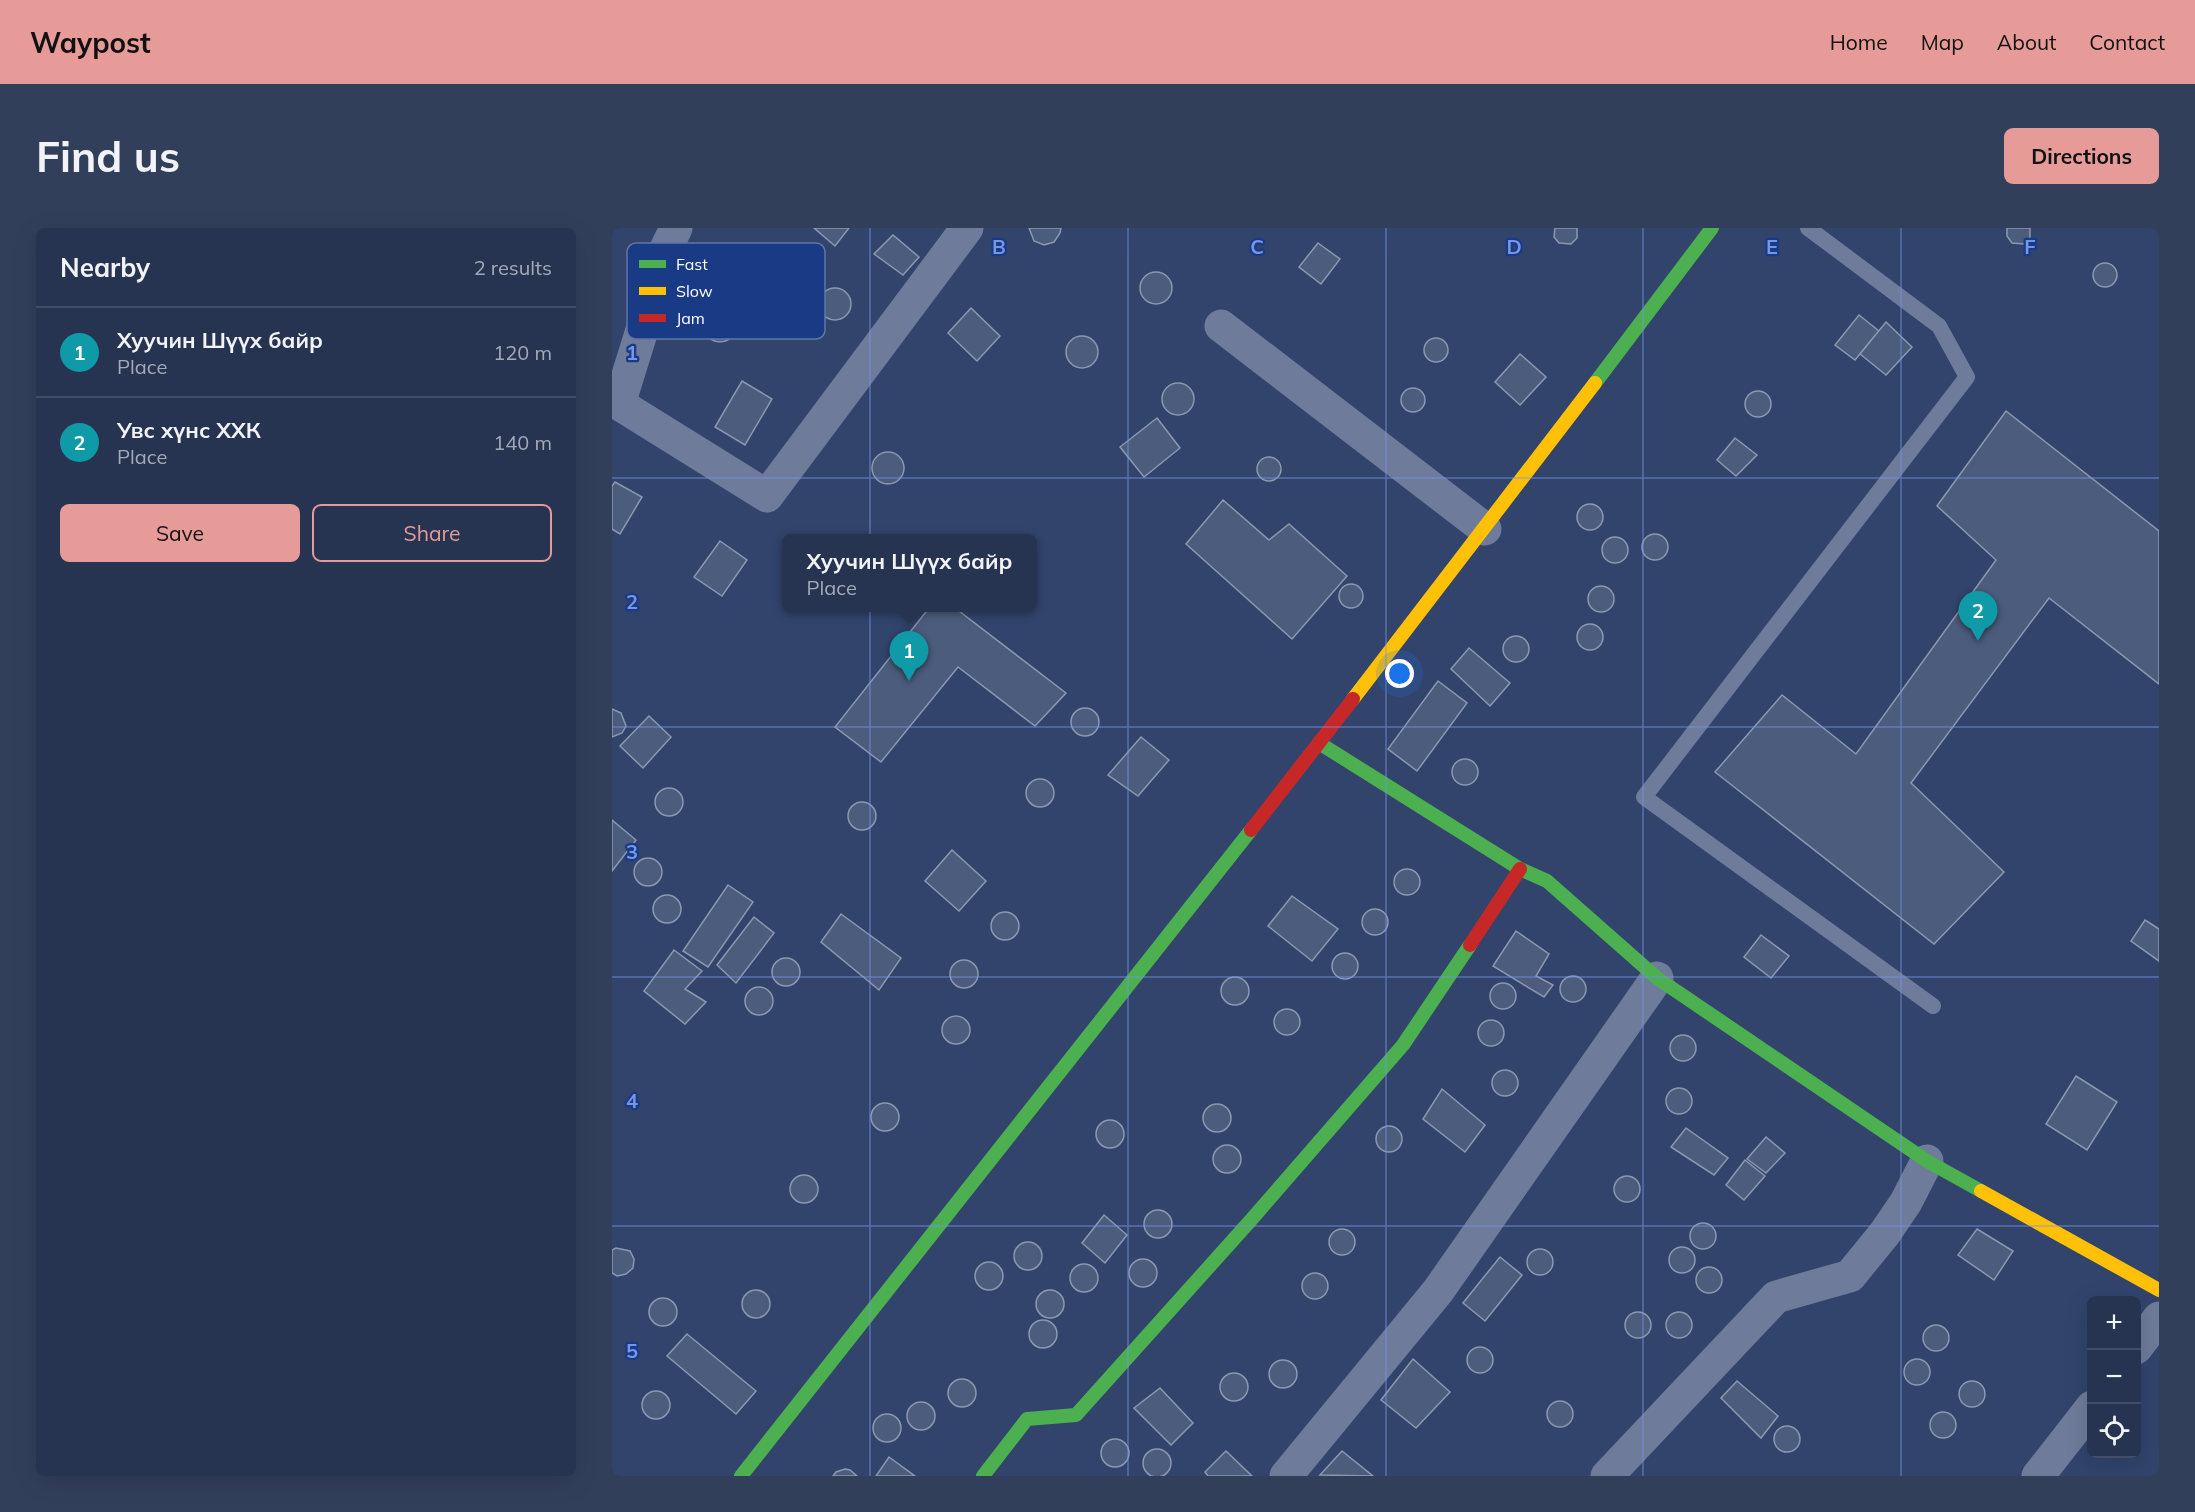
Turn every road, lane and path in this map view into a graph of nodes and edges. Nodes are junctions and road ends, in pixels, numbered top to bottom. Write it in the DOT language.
graph roads {
  1 [pos="676,228"];
  2 [pos="967,228"];
  3 [pos="1712,228"];
  4 [pos="1808,228"];
  5 [pos="669,243"];
  6 [pos="1221,326"];
  7 [pos="639,339"];
  8 [pos="1485,530"];
  9 [pos="1319,743"];
  10 [pos="1520,869"];
  11 [pos="1657,978"];
  12 [pos="1934,1006"];
  13 [pos="1927,1161"];
  14 [pos="2159,1290"];
  15 [pos="2159,1318"];
  16 [pos="2141,1341"];
  17 [pos="2087,1412"];
  18 [pos="741,1476"];
  19 [pos="983,1476"];
  20 [pos="1286,1476"];
  21 [pos="1607,1476"];
  22 [pos="2038,1476"];
  1 -- 5 [label="street"];
  2 -- 7 [label="street"];
  3 -- 8 [label="street"];
  4 -- 12 [label="lane"];
  6 -- 8 [label="street"];
  8 -- 9 [label="street"];
  9 -- 10 [label="street"];
  9 -- 18 [label="street"];
  10 -- 11 [label="street"];
  10 -- 19 [label="street"];
  11 -- 13 [label="street"];
  11 -- 20 [label="street"];
  13 -- 14 [label="street"];
  13 -- 21 [label="street"];
  15 -- 16 [label="street"];
  17 -- 22 [label="street"];
}
